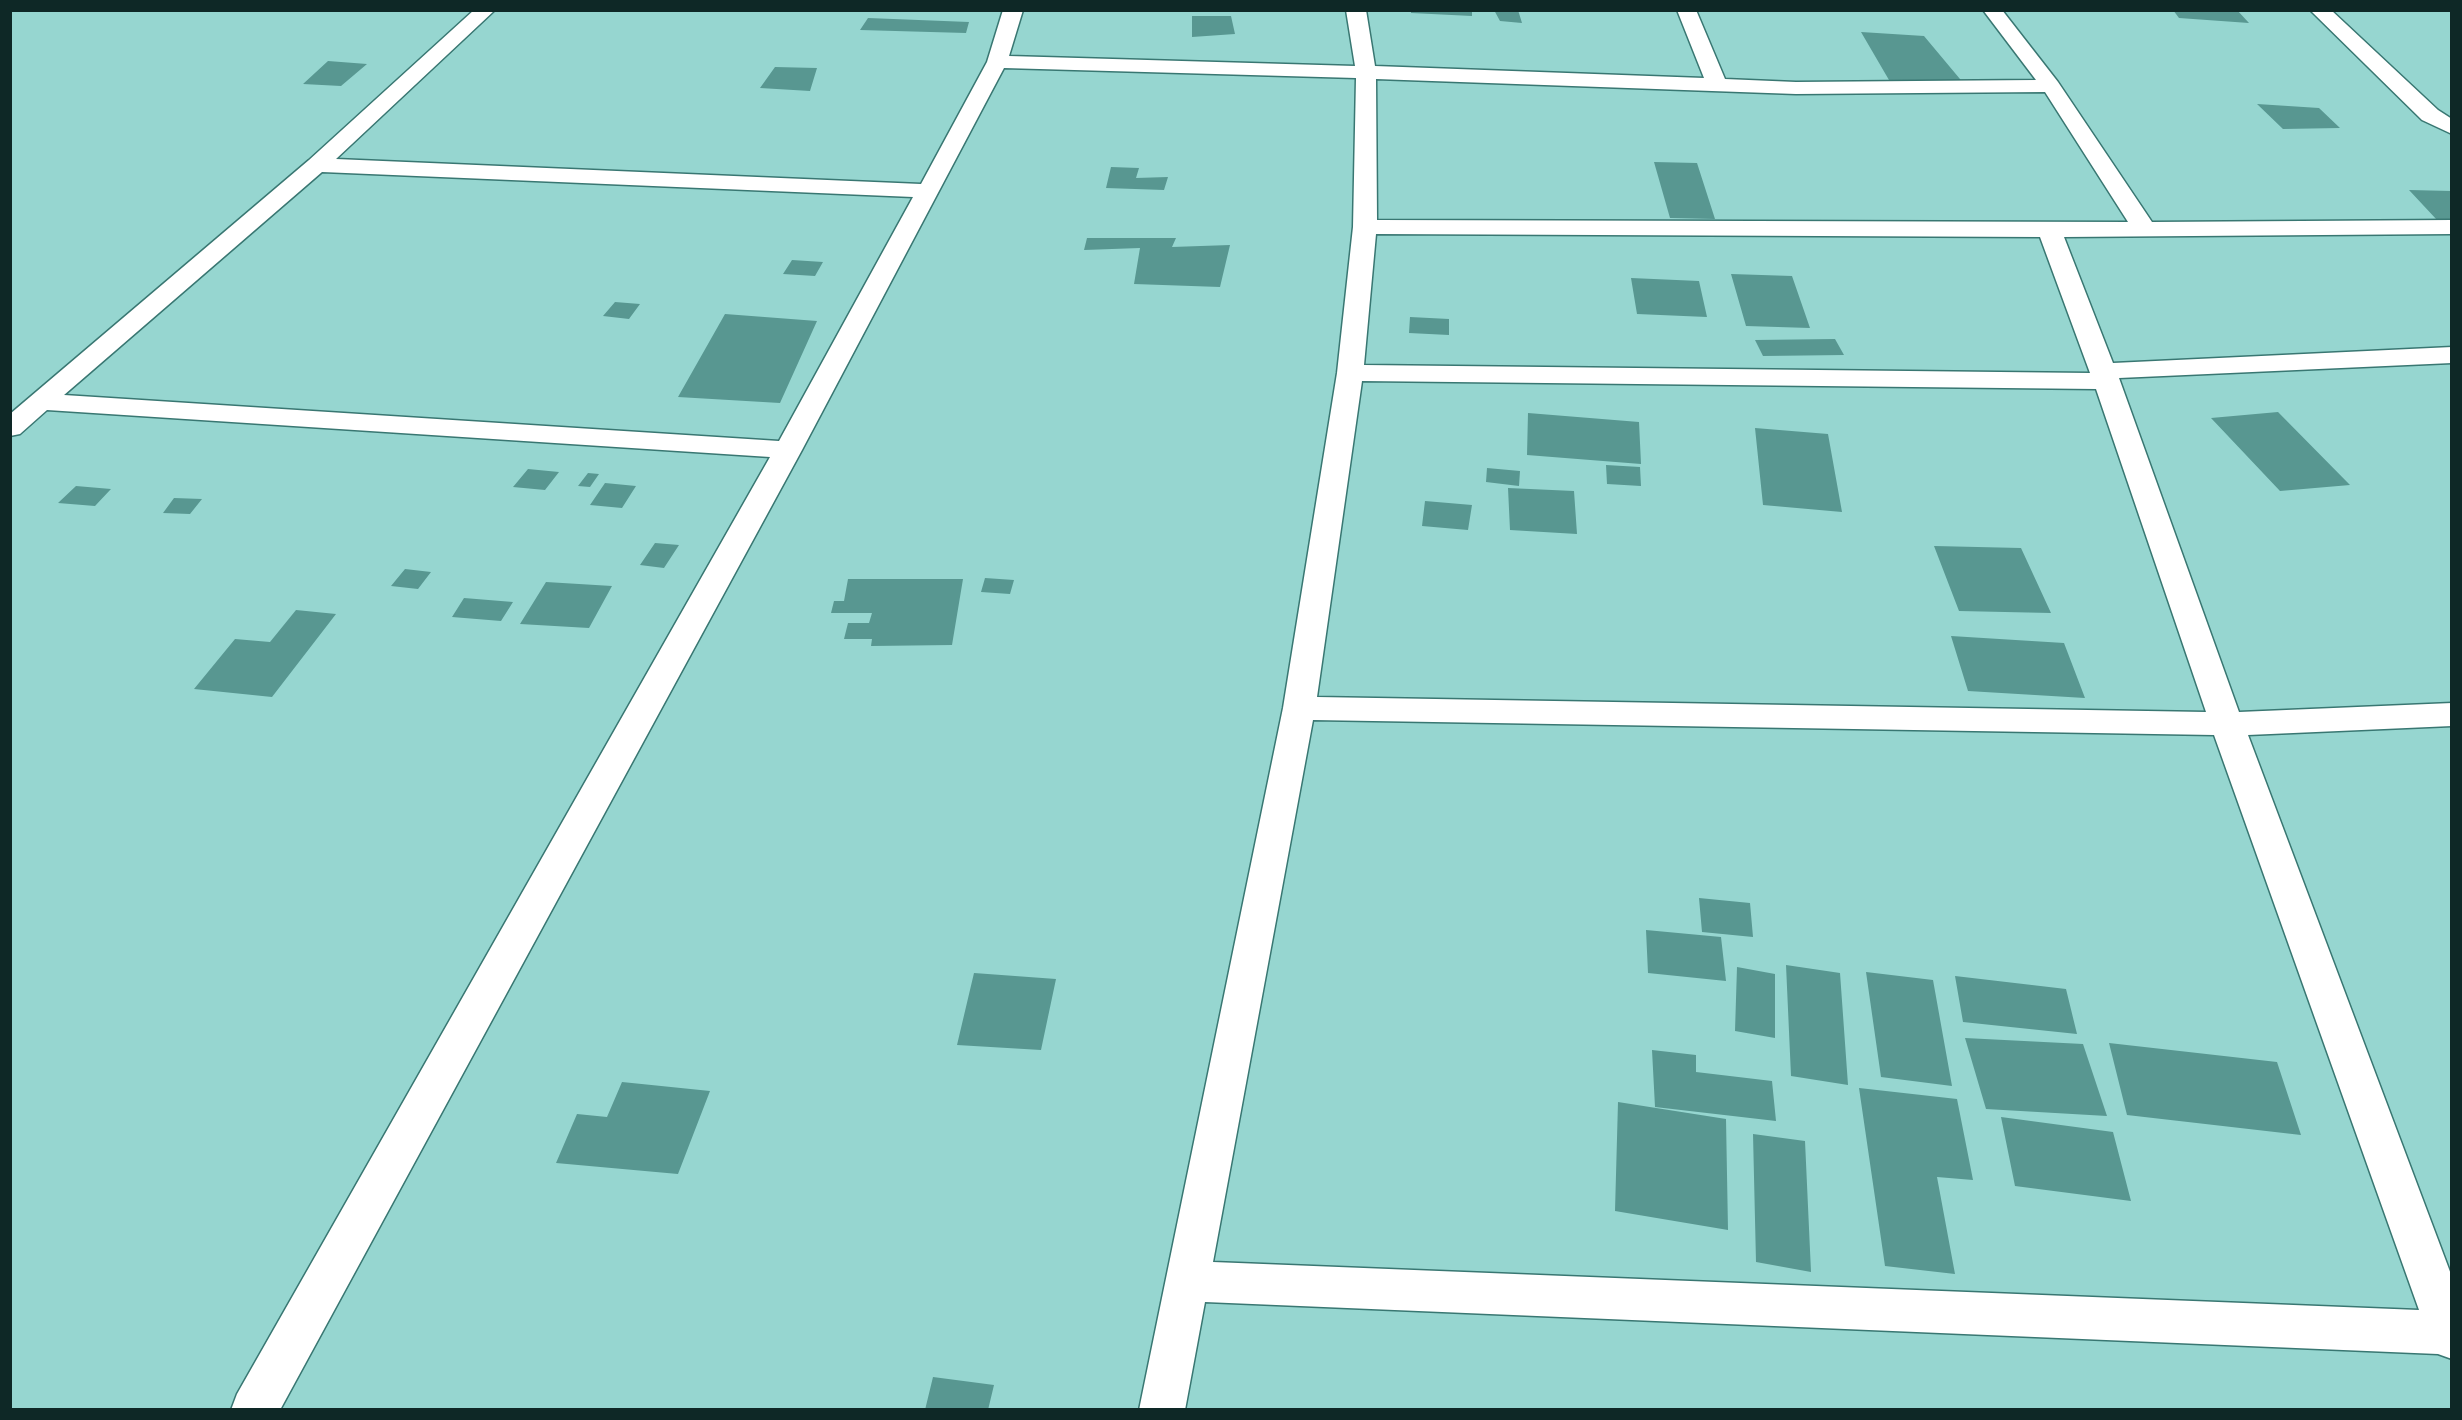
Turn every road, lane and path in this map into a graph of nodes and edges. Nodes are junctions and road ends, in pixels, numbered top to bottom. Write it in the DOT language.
graph roads {
  1 [pos="486,10"];
  2 [pos="1013,10"];
  3 [pos="1356,10"];
  4 [pos="1686,10"];
  5 [pos="1992,10"];
  6 [pos="2319,10"];
  7 [pos="997,62"];
  8 [pos="1366,72"];
  9 [pos="2051,86"];
  10 [pos="1717,87"];
  11 [pos="2451,128"];
  12 [pos="317,165"];
  13 [pos="928,191"];
  14 [pos="1365,227"];
  15 [pos="2451,227"];
  16 [pos="2049,230"];
  17 [pos="2145,230"];
  18 [pos="2451,355"];
  19 [pos="1350,373"];
  20 [pos="2105,376"];
  21 [pos="42,402"];
  22 [pos="10,428"];
  23 [pos="788,450"];
  24 [pos="1299,708"];
  25 [pos="2451,714"];
  26 [pos="2227,724"];
  27 [pos="1186,1281"];
  28 [pos="2451,1335"];
  29 [pos="254,1410"];
  30 [pos="1162,1410"];
  1 -- 12 [label="street"];
  2 -- 7 [label="street"];
  3 -- 8 [label="street"];
  4 -- 10 [label="street"];
  5 -- 9 [label="street"];
  6 -- 11 [label="street"];
  7 -- 8 [label="street"];
  7 -- 13 [label="street"];
  8 -- 10 [label="street"];
  8 -- 14 [label="street"];
  9 -- 10 [label="street"];
  9 -- 17 [label="street"];
  12 -- 13 [label="street"];
  12 -- 21 [label="street"];
  13 -- 23 [label="street"];
  14 -- 16 [label="street"];
  14 -- 19 [label="street"];
  15 -- 17 [label="street"];
  16 -- 17 [label="street"];
  16 -- 20 [label="street"];
  18 -- 20 [label="street"];
  19 -- 20 [label="street"];
  19 -- 24 [label="street"];
  20 -- 26 [label="street"];
  21 -- 22 [label="street"];
  21 -- 23 [label="street"];
  23 -- 29 [label="street"];
  24 -- 26 [label="street"];
  24 -- 27 [label="street"];
  25 -- 26 [label="street"];
  26 -- 28 [label="street"];
  27 -- 28 [label="street"];
  27 -- 30 [label="street"];
}
